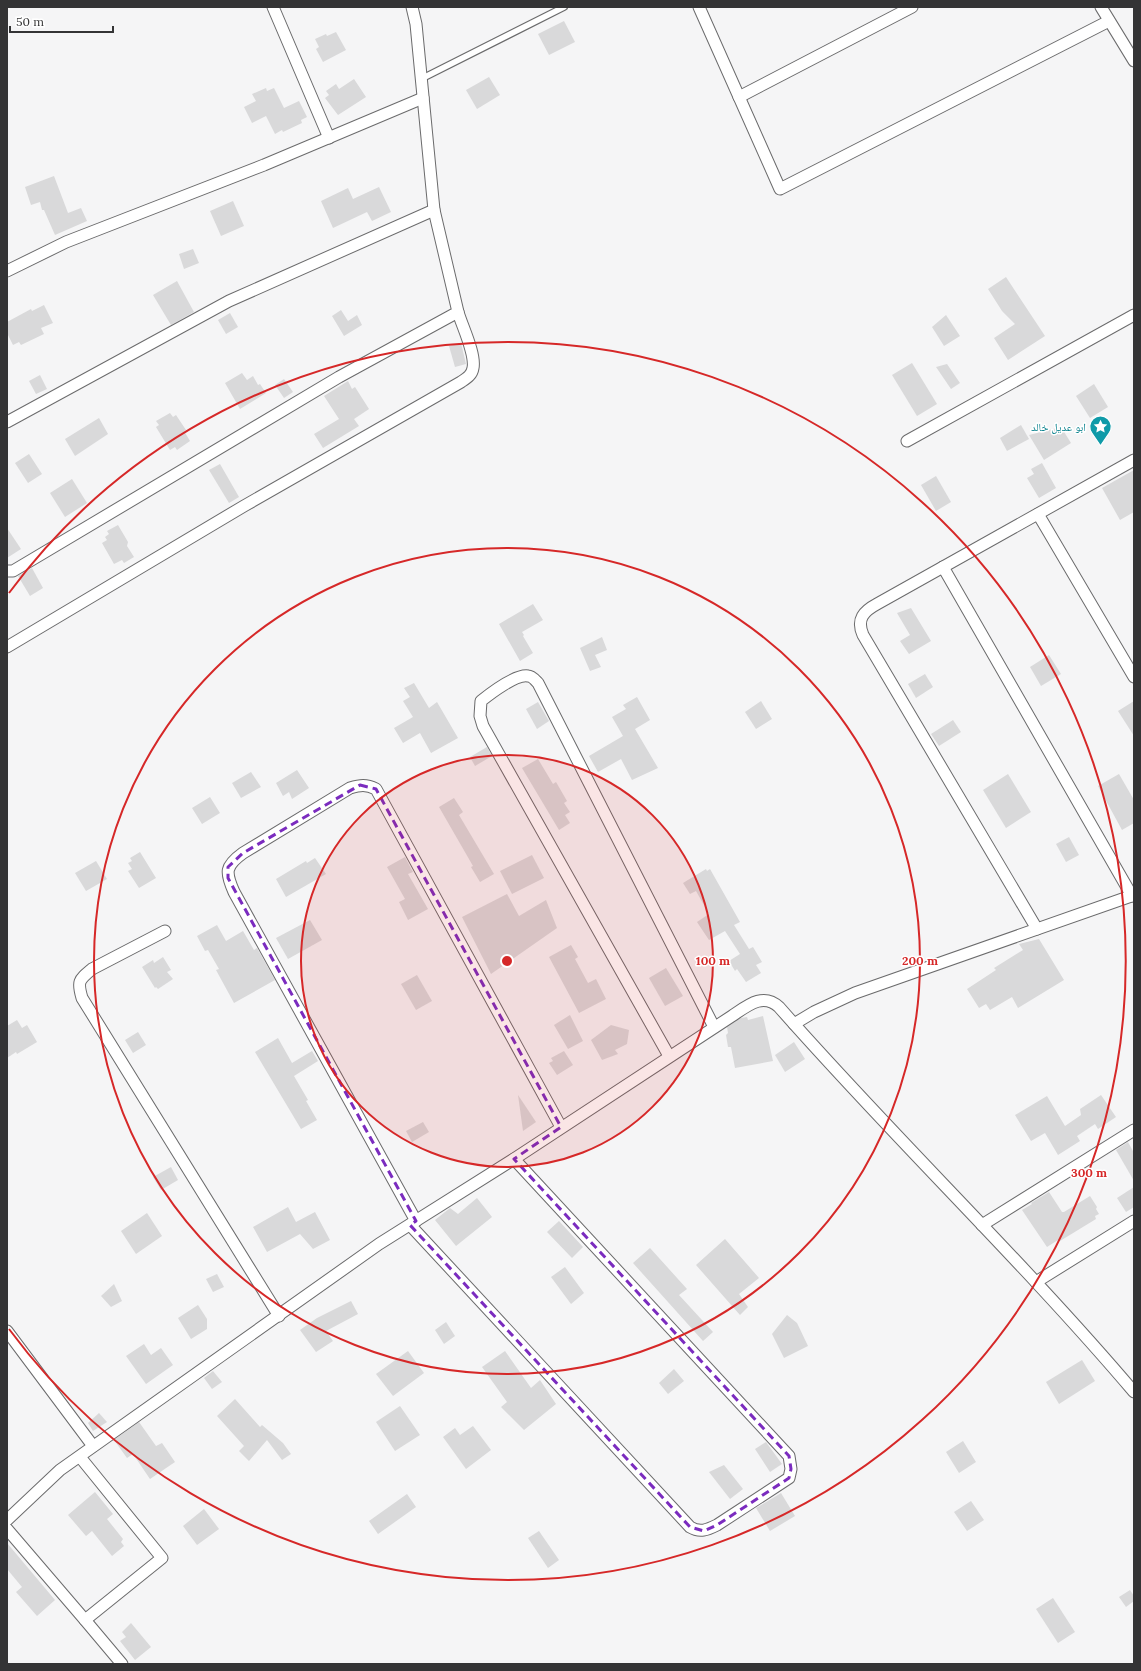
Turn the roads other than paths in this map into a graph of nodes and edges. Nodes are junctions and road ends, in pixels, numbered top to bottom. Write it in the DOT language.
graph roads {
  1 [pos="273,7"];
  2 [pos="412,7"];
  3 [pos="564,7"];
  4 [pos="699,7"];
  5 [pos="912,7"];
  6 [pos="1101,7"];
  7 [pos="1109,21"];
  8 [pos="1134,61"];
  9 [pos="421,79"];
  10 [pos="739,97"];
  11 [pos="423,98"];
  12 [pos="329,138"];
  13 [pos="434,210"];
  14 [pos="7,271"];
  15 [pos="458,312"];
  16 [pos="1134,315"];
  17 [pos="7,422"];
  18 [pos="907,441"];
  19 [pos="1134,460"];
  20 [pos="1038,514"];
  21 [pos="943,567"];
  22 [pos="7,571"];
  23 [pos="7,647"];
  24 [pos="1134,678"];
  25 [pos="1133,895"];
  26 [pos="1037,929"];
  27 [pos="165,931"];
  28 [pos="794,1024"];
  29 [pos="714,1027"];
  30 [pos="669,1056"];
  31 [pos="561,1127"];
  32 [pos="1134,1130"];
  33 [pos="514,1159"];
  34 [pos="1134,1221"];
  35 [pos="413,1223"];
  36 [pos="982,1225"];
  37 [pos="1036,1282"];
  38 [pos="279,1316"];
  39 [pos="7,1331"];
  40 [pos="1134,1392"];
  41 [pos="93,1446"];
  42 [pos="80,1457"];
  43 [pos="7,1520"];
  44 [pos="7,1529"];
  45 [pos="85,1620"];
  46 [pos="122,1664"];
  1 -- 12 [label="street"];
  2 -- 9 [label="street"];
  3 -- 9 [label="lane"];
  4 -- 10 [label="street"];
  5 -- 10 [label="street"];
  6 -- 7 [label="street"];
  7 -- 8 [label="street"];
  7 -- 10 [label="street"];
  9 -- 11 [label="street"];
  11 -- 12 [label="street"];
  11 -- 13 [label="street"];
  12 -- 14 [label="street"];
  13 -- 15 [label="street"];
  13 -- 17 [label="street"];
  15 -- 22 [label="street"];
  15 -- 23 [label="street"];
  16 -- 18 [label="street"];
  19 -- 20 [label="street"];
  20 -- 21 [label="street"];
  20 -- 24 [label="street"];
  21 -- 25 [label="street"];
  21 -- 26 [label="street"];
  25 -- 26 [label="street"];
  26 -- 28 [label="street"];
  27 -- 38 [label="street"];
  28 -- 29 [label="street"];
  28 -- 36 [label="street"];
  29 -- 30 [label="street"];
  29 -- 30 [label="street"];
  30 -- 31 [label="street"];
  31 -- 33 [label="street"];
  31 -- 35 [label="street"];
  32 -- 36 [label="street"];
  33 -- 35 [label="street"];
  33 -- 35 [label="street"];
  34 -- 37 [label="street"];
  35 -- 38 [label="street"];
  36 -- 37 [label="street"];
  37 -- 40 [label="street"];
  38 -- 41 [label="street"];
  39 -- 41 [label="street"];
  41 -- 42 [label="street"];
  42 -- 43 [label="street"];
  42 -- 45 [label="street"];
  44 -- 45 [label="street"];
  45 -- 46 [label="street"];
}
